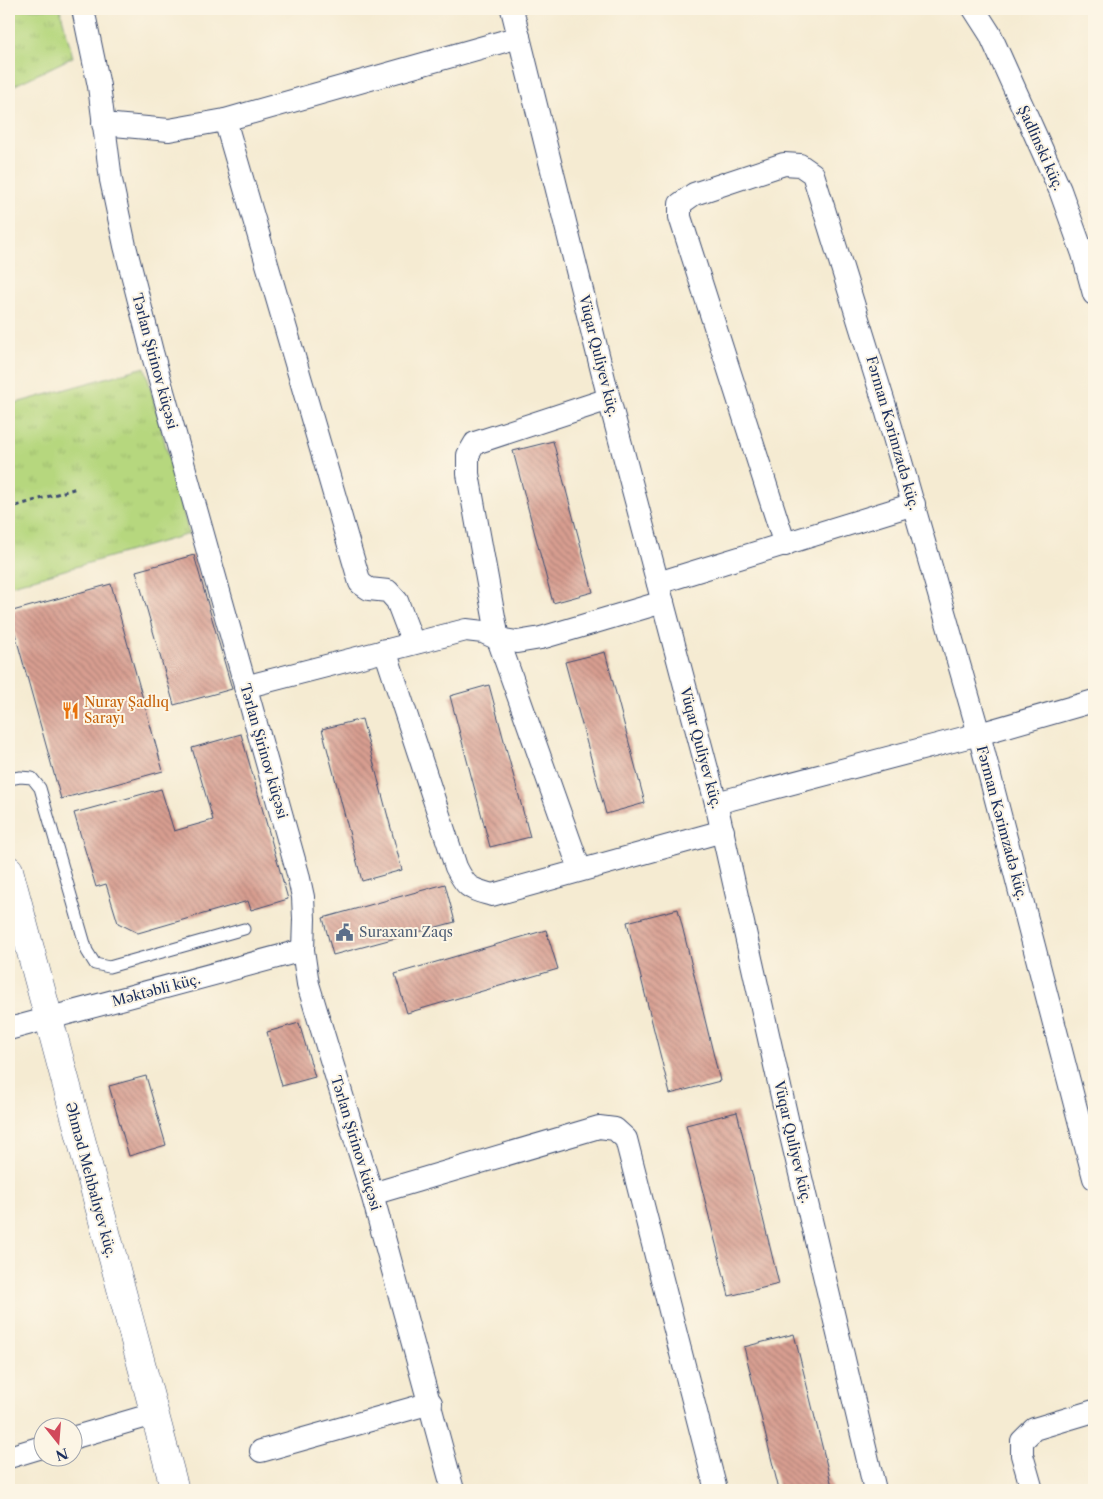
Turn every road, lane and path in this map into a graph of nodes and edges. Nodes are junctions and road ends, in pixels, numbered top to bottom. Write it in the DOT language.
graph roads {
  1 [pos="83,9"];
  2 [pos="512,9"];
  3 [pos="974,9"];
  4 [pos="519,37"];
  5 [pos="225,120"];
  6 [pos="103,124"];
  7 [pos="1094,294"];
  8 [pos="609,399"];
  9 [pos="77,488"];
  10 [pos="914,504"];
  11 [pos="9,508"];
  12 [pos="785,545"];
  13 [pos="661,592"];
  14 [pos="498,639"];
  15 [pos="413,643"];
  16 [pos="385,650"];
  17 [pos="246,687"];
  18 [pos="1094,701"];
  19 [pos="979,734"];
  20 [pos="9,779"];
  21 [pos="716,803"];
  22 [pos="722,831"];
  23 [pos="9,870"];
  24 [pos="580,870"];
  25 [pos="244,929"];
  26 [pos="303,950"];
  27 [pos="47,1019"];
  28 [pos="9,1029"];
  29 [pos="1094,1178"];
  30 [pos="372,1194"];
  31 [pos="430,1403"];
  32 [pos="1094,1411"];
  33 [pos="154,1414"];
  34 [pos="82,1435"];
  35 [pos="32,1450"];
  36 [pos="261,1451"];
  37 [pos="9,1457"];
  38 [pos="174,1490"];
  39 [pos="453,1490"];
  40 [pos="716,1490"];
  41 [pos="874,1490"];
  42 [pos="1032,1490"];
  1 -- 6 [label="street, Tərlan Şirinov küçəsi"];
  2 -- 4 [label="street, Vüqar Quliyev küç."];
  3 -- 7 [label="street, Şadlinski küç."];
  4 -- 5 [label="street"];
  4 -- 8 [label="street, Vüqar Quliyev küç."];
  5 -- 6 [label="street"];
  5 -- 15 [label="street"];
  6 -- 17 [label="street, Tərlan Şirinov küçəsi"];
  8 -- 13 [label="street, Vüqar Quliyev küç."];
  8 -- 14 [label="street"];
  9 -- 11 [label="path"];
  10 -- 12 [label="street"];
  10 -- 12 [label="street, Fərman Kərimzadə küç."];
  10 -- 19 [label="street, Fərman Kərimzadə küç."];
  12 -- 13 [label="street"];
  13 -- 14 [label="street"];
  13 -- 21 [label="street, Vüqar Quliyev küç."];
  14 -- 15 [label="street"];
  14 -- 24 [label="street"];
  15 -- 16 [label="street"];
  16 -- 17 [label="street"];
  16 -- 24 [label="street"];
  17 -- 26 [label="street, Tərlan Şirinov küçəsi"];
  18 -- 19 [label="street"];
  19 -- 21 [label="street"];
  19 -- 29 [label="street, Fərman Kərimzadə küç."];
  20 -- 25 [label="lane"];
  21 -- 22 [label="street, Vüqar Quliyev küç."];
  22 -- 24 [label="street"];
  22 -- 41 [label="street, Vüqar Quliyev küç."];
  23 -- 27 [label="street, Əhməd Mehbalıyev küç."];
  26 -- 27 [label="street, Məktəbli küç."];
  26 -- 30 [label="street, Tərlan Şirinov küçəsi"];
  27 -- 28 [label="street, Məktəbli küç."];
  27 -- 33 [label="street, Əhməd Mehbalıyev küç."];
  30 -- 31 [label="street, Tərlan Şirinov küçəsi"];
  30 -- 40 [label="street"];
  31 -- 36 [label="street"];
  31 -- 39 [label="street, Tərlan Şirinov küçəsi"];
  32 -- 42 [label="street"];
  33 -- 34 [label="street"];
  33 -- 38 [label="street, Əhməd Mehbalıyev küç."];
  35 -- 37 [label="street"];
}
